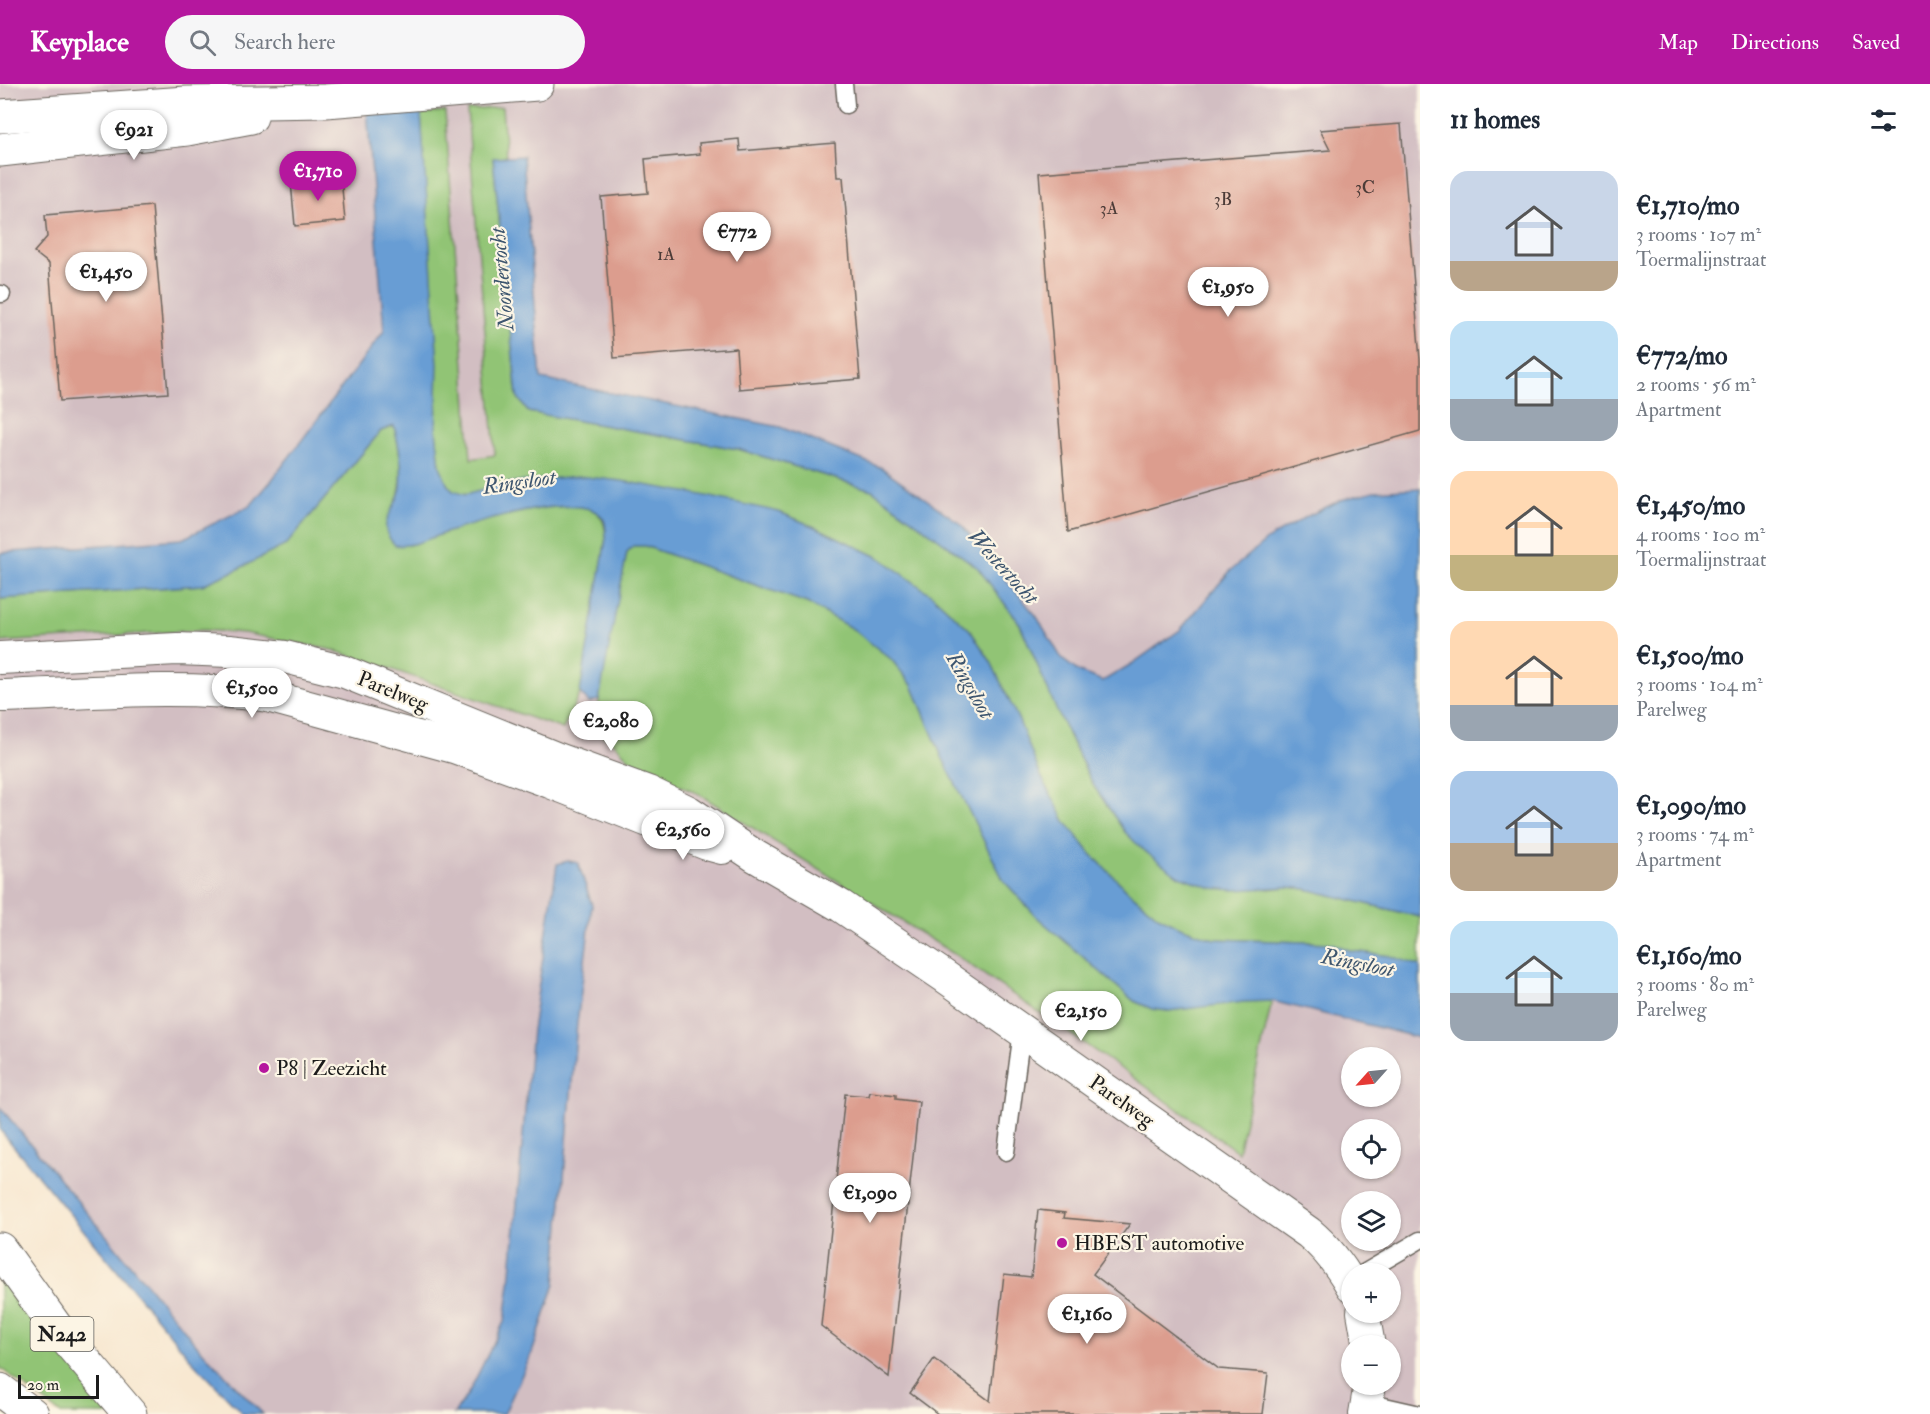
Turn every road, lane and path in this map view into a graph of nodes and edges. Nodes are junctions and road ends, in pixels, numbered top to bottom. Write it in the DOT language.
graph roads {
  1 [pos="537,84"];
  2 [pos="844,84"];
  3 [pos="186,105"];
  4 [pos="846,105"];
  5 [pos="0,116"];
  6 [pos="0,150"];
  7 [pos="0,658"];
  8 [pos="0,696"];
  9 [pos="755,856"];
  10 [pos="1022,1030"];
  11 [pos="1006,1152"];
  12 [pos="1420,1240"];
  13 [pos="0,1249"];
  14 [pos="1381,1263"];
  15 [pos="1341,1265"];
  16 [pos="0,1390"];
  17 [pos="1367,1400"];
  18 [pos="32,1414"];
  19 [pos="130,1414"];
  20 [pos="1420,1414"];
  1 -- 3 [label="main road"];
  2 -- 4 [label="lane"];
  3 -- 5 [label="main road"];
  3 -- 6 [label="main road"];
  7 -- 9 [label="street, Parelweg"];
  8 -- 9 [label="street, Parelweg"];
  9 -- 10 [label="street, Parelweg"];
  10 -- 11 [label="lane"];
  10 -- 15 [label="street, Parelweg"];
  12 -- 14 [label="lane"];
  13 -- 19 [label="main road, N242"];
  16 -- 18 [label="main road"];
  17 -- 20 [label="lane"];
}
